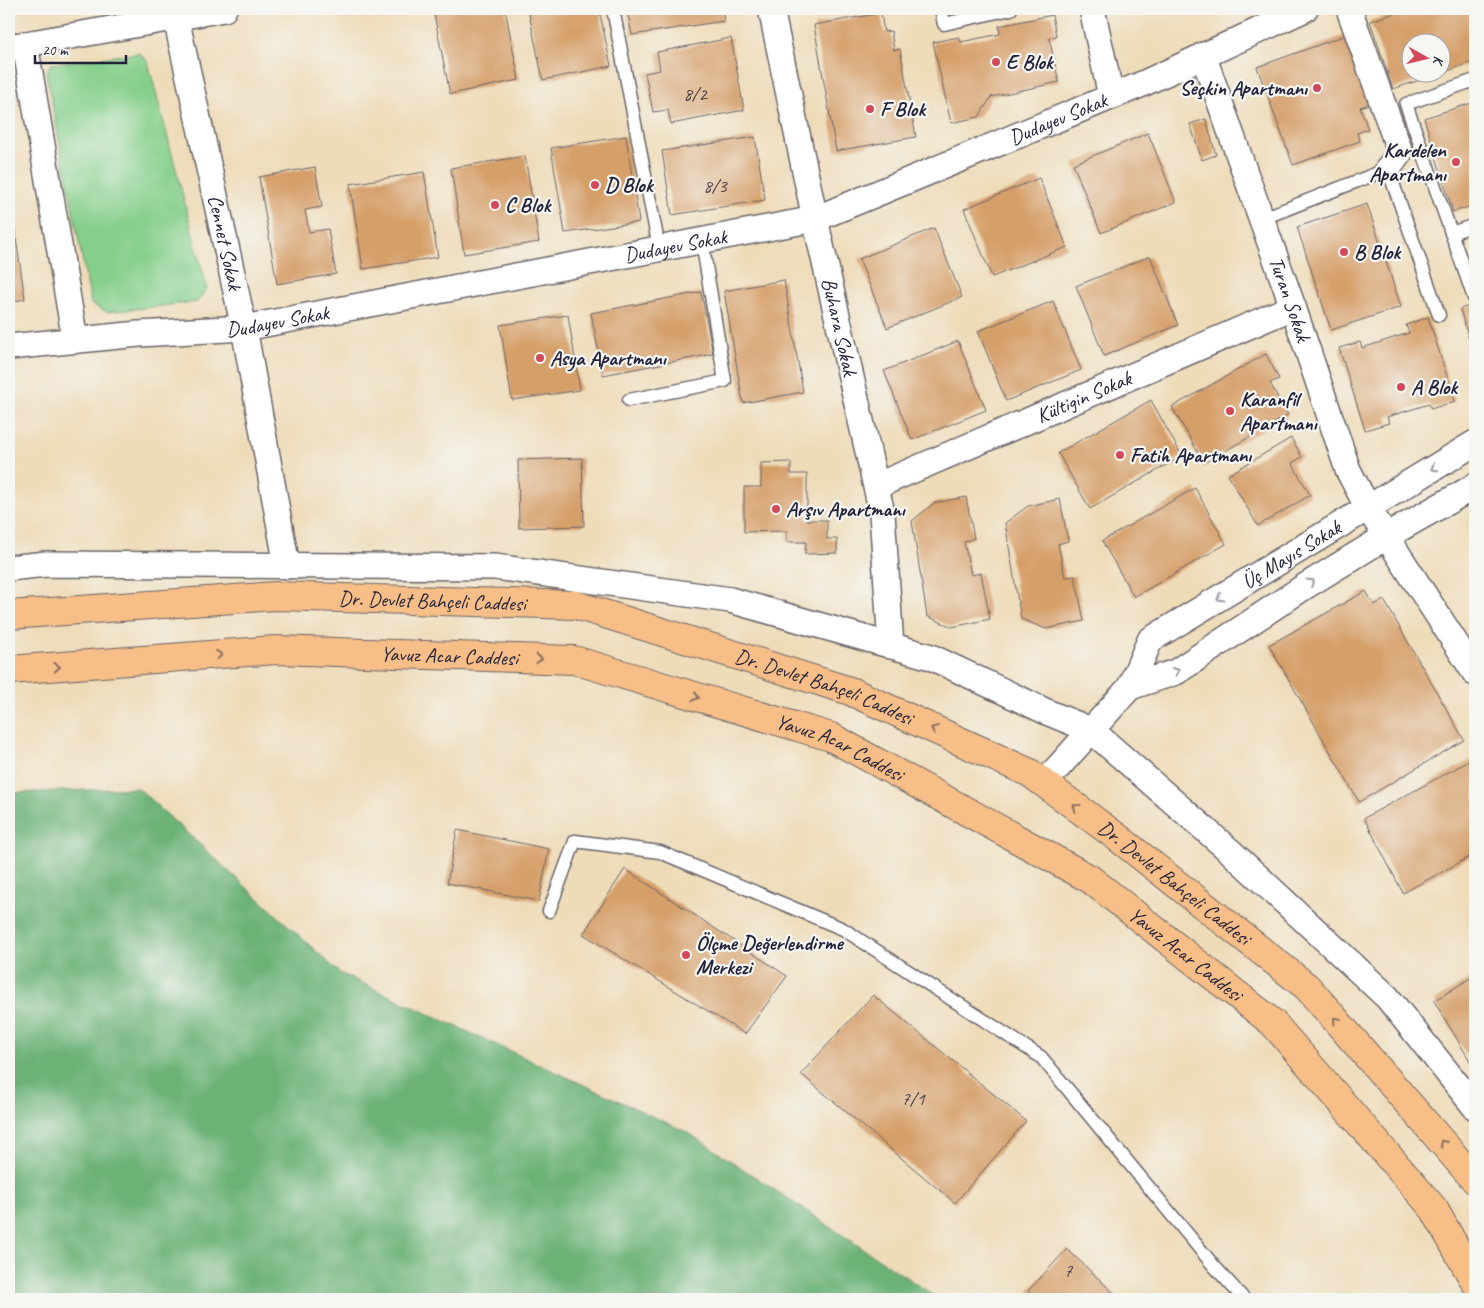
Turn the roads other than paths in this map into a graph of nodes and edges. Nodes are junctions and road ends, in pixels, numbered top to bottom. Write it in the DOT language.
graph roads {
  1 [pos="224,9"];
  2 [pos="613,9"];
  3 [pos="772,9"];
  4 [pos="941,9"];
  5 [pos="1011,9"];
  6 [pos="1092,9"];
  7 [pos="1305,9"];
  8 [pos="1349,9"];
  9 [pos="175,13"];
  10 [pos="17,45"];
  11 [pos="1204,55"];
  12 [pos="1475,80"];
  13 [pos="1111,96"];
  14 [pos="1388,169"];
  15 [pos="815,219"];
  16 [pos="1261,219"];
  17 [pos="1475,225"];
  18 [pos="1451,233"];
  19 [pos="702,240"];
  20 [pos="659,248"];
  21 [pos="1474,298"];
  22 [pos="1292,307"];
  23 [pos="1439,315"];
  24 [pos="244,328"];
  25 [pos="75,340"];
  26 [pos="9,347"];
  27 [pos="629,400"];
  28 [pos="1475,443"];
  29 [pos="876,486"];
  30 [pos="1475,486"];
  31 [pos="1368,508"];
  32 [pos="1387,536"];
  33 [pos="287,566"];
  34 [pos="9,568"];
  35 [pos="9,616"];
  36 [pos="891,646"];
  37 [pos="1474,668"];
  38 [pos="9,670"];
  39 [pos="1130,687"];
  40 [pos="1091,730"];
  41 [pos="1044,783"];
  42 [pos="549,911"];
  43 [pos="1475,1107"];
  44 [pos="1475,1180"];
  45 [pos="1475,1282"];
  46 [pos="1244,1299"];
  1 -- 9 [label="street"];
  2 -- 20 [label="lane"];
  3 -- 15 [label="street, Buhara Sokak"];
  4 -- 5 [label="lane"];
  6 -- 13 [label="street"];
  7 -- 11 [label="street, Dudayev Sokak"];
  8 -- 14 [label="street"];
  9 -- 10 [label="street"];
  9 -- 24 [label="street, Cennet Sokak"];
  10 -- 25 [label="street"];
  11 -- 13 [label="street, Dudayev Sokak"];
  11 -- 16 [label="street, Turan Sokak"];
  12 -- 18 [label="lane"];
  13 -- 15 [label="street, Dudayev Sokak"];
  14 -- 16 [label="lane"];
  14 -- 23 [label="lane"];
  15 -- 19 [label="street, Dudayev Sokak"];
  15 -- 29 [label="street, Buhara Sokak"];
  16 -- 22 [label="street, Turan Sokak"];
  17 -- 18 [label="lane"];
  18 -- 21 [label="lane"];
  19 -- 20 [label="street, Dudayev Sokak"];
  19 -- 27 [label="lane"];
  20 -- 24 [label="street, Dudayev Sokak"];
  22 -- 29 [label="street, Kültigin Sokak"];
  22 -- 31 [label="street, Turan Sokak"];
  24 -- 25 [label="street, Dudayev Sokak"];
  24 -- 33 [label="street, Cennet Sokak"];
  25 -- 26 [label="street, Dudayev Sokak"];
  28 -- 31 [label="street, Üç Mayıs Sokak, one-way"];
  29 -- 36 [label="street, Buhara Sokak"];
  30 -- 32 [label="street, Üç Mayıs Sokak"];
  31 -- 32 [label="street, Turan Sokak"];
  31 -- 39 [label="street, Üç Mayıs Sokak, one-way"];
  32 -- 37 [label="street, Turan Sokak"];
  39 -- 32 [label="street, Üç Mayıs Sokak, one-way"];
  33 -- 34 [label="street"];
  33 -- 36 [label="street"];
  41 -- 35 [label="main road, Dr. Devlet Bahçeli Caddesi, one-way"];
  36 -- 40 [label="street"];
  38 -- 45 [label="main road, Yavuz Acar Caddesi, one-way"];
  39 -- 40 [label="street, Üç Mayıs Sokak"];
  40 -- 41 [label="street, Üç Mayıs Sokak"];
  40 -- 43 [label="street"];
  44 -- 41 [label="main road, Dr. Devlet Bahçeli Caddesi, one-way"];
  42 -- 46 [label="lane"];
}
